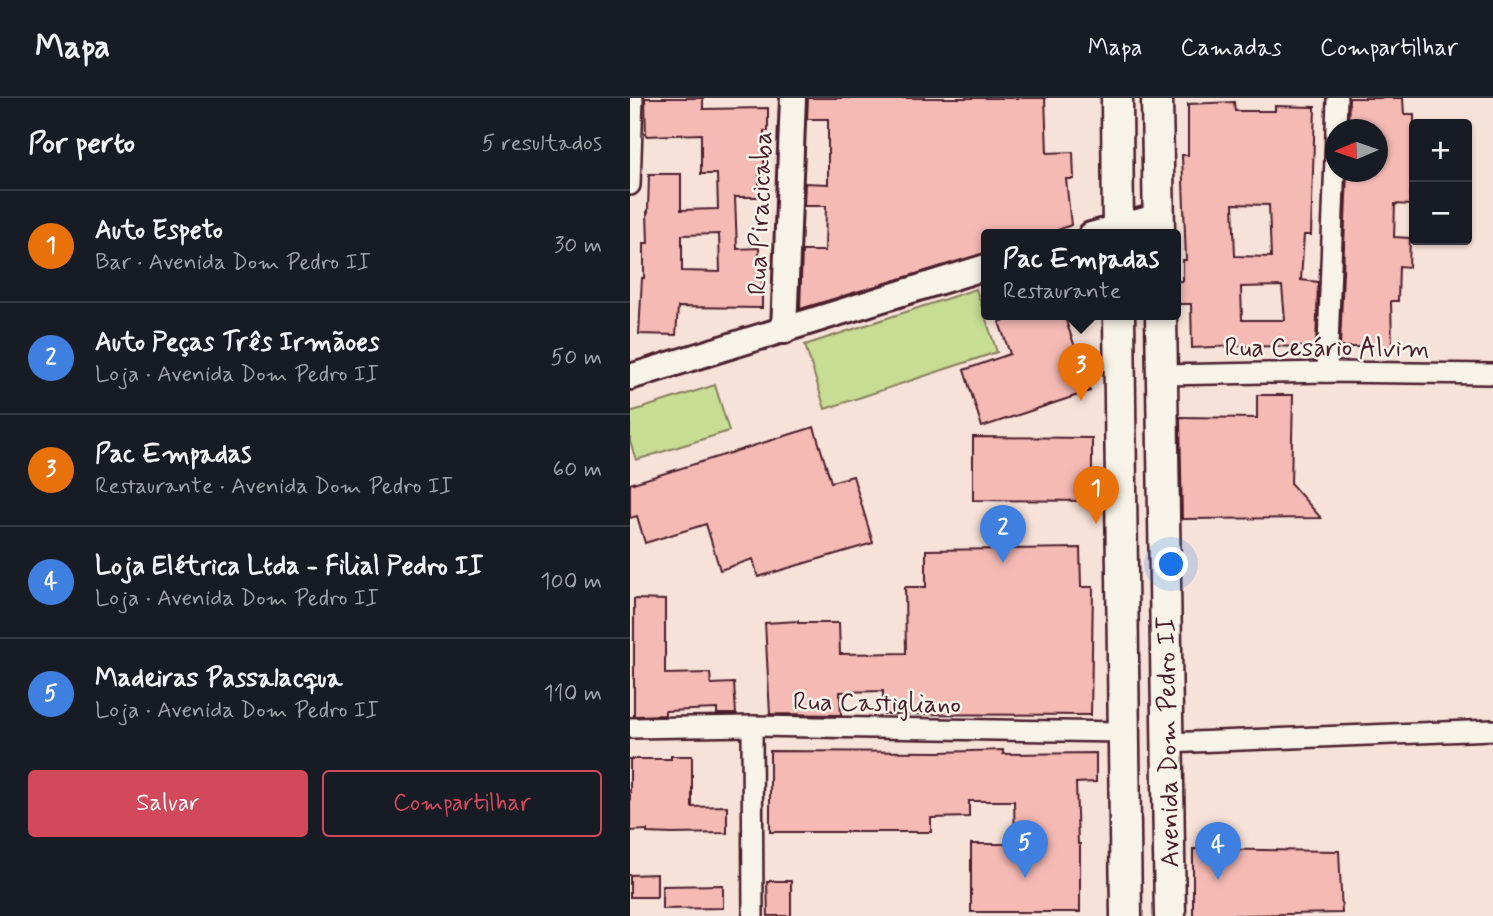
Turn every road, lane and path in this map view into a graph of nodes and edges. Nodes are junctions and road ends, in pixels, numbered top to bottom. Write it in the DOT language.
graph roads {
  1 [pos="633,98"];
  2 [pos="793,98"];
  3 [pos="1117,98"];
  4 [pos="1157,98"];
  5 [pos="1337,98"];
  6 [pos="1336,119"];
  7 [pos="1334,182"];
  8 [pos="630,185"];
  9 [pos="1159,225"];
  10 [pos="1109,229"];
  11 [pos="1130,229"];
  12 [pos="981,269"];
  13 [pos="1119,320"];
  14 [pos="1161,320"];
  15 [pos="784,331"];
  16 [pos="1327,372"];
  17 [pos="1493,374"];
  18 [pos="1162,375"];
  19 [pos="630,377"];
  20 [pos="752,726"];
  21 [pos="630,728"];
  22 [pos="1493,730"];
  23 [pos="1124,732"];
  24 [pos="1167,743"];
  25 [pos="753,916"];
  26 [pos="1126,916"];
  27 [pos="1170,916"];
  1 -- 8 [label="street"];
  2 -- 15 [label="street, Rua Piracicaba"];
  3 -- 10 [label="main road"];
  4 -- 9 [label="main road"];
  5 -- 6 [label="street"];
  7 -- 16 [label="street"];
  9 -- 11 [label="street"];
  12 -- 15 [label="street"];
  13 -- 23 [label="main road, Avenida Dom Pedro II"];
  14 -- 18 [label="main road, Avenida Dom Pedro II"];
  15 -- 19 [label="street"];
  16 -- 17 [label="street, Rua Cesário Alvim"];
  16 -- 18 [label="street, Rua Cesário Alvim"];
  18 -- 24 [label="main road, Avenida Dom Pedro II"];
  20 -- 21 [label="street, Rua Castigliano"];
  20 -- 23 [label="street, Rua Castigliano"];
  20 -- 25 [label="street"];
  22 -- 24 [label="street"];
  23 -- 26 [label="main road, Avenida Dom Pedro II"];
  24 -- 27 [label="main road, Avenida Dom Pedro II"];
}
